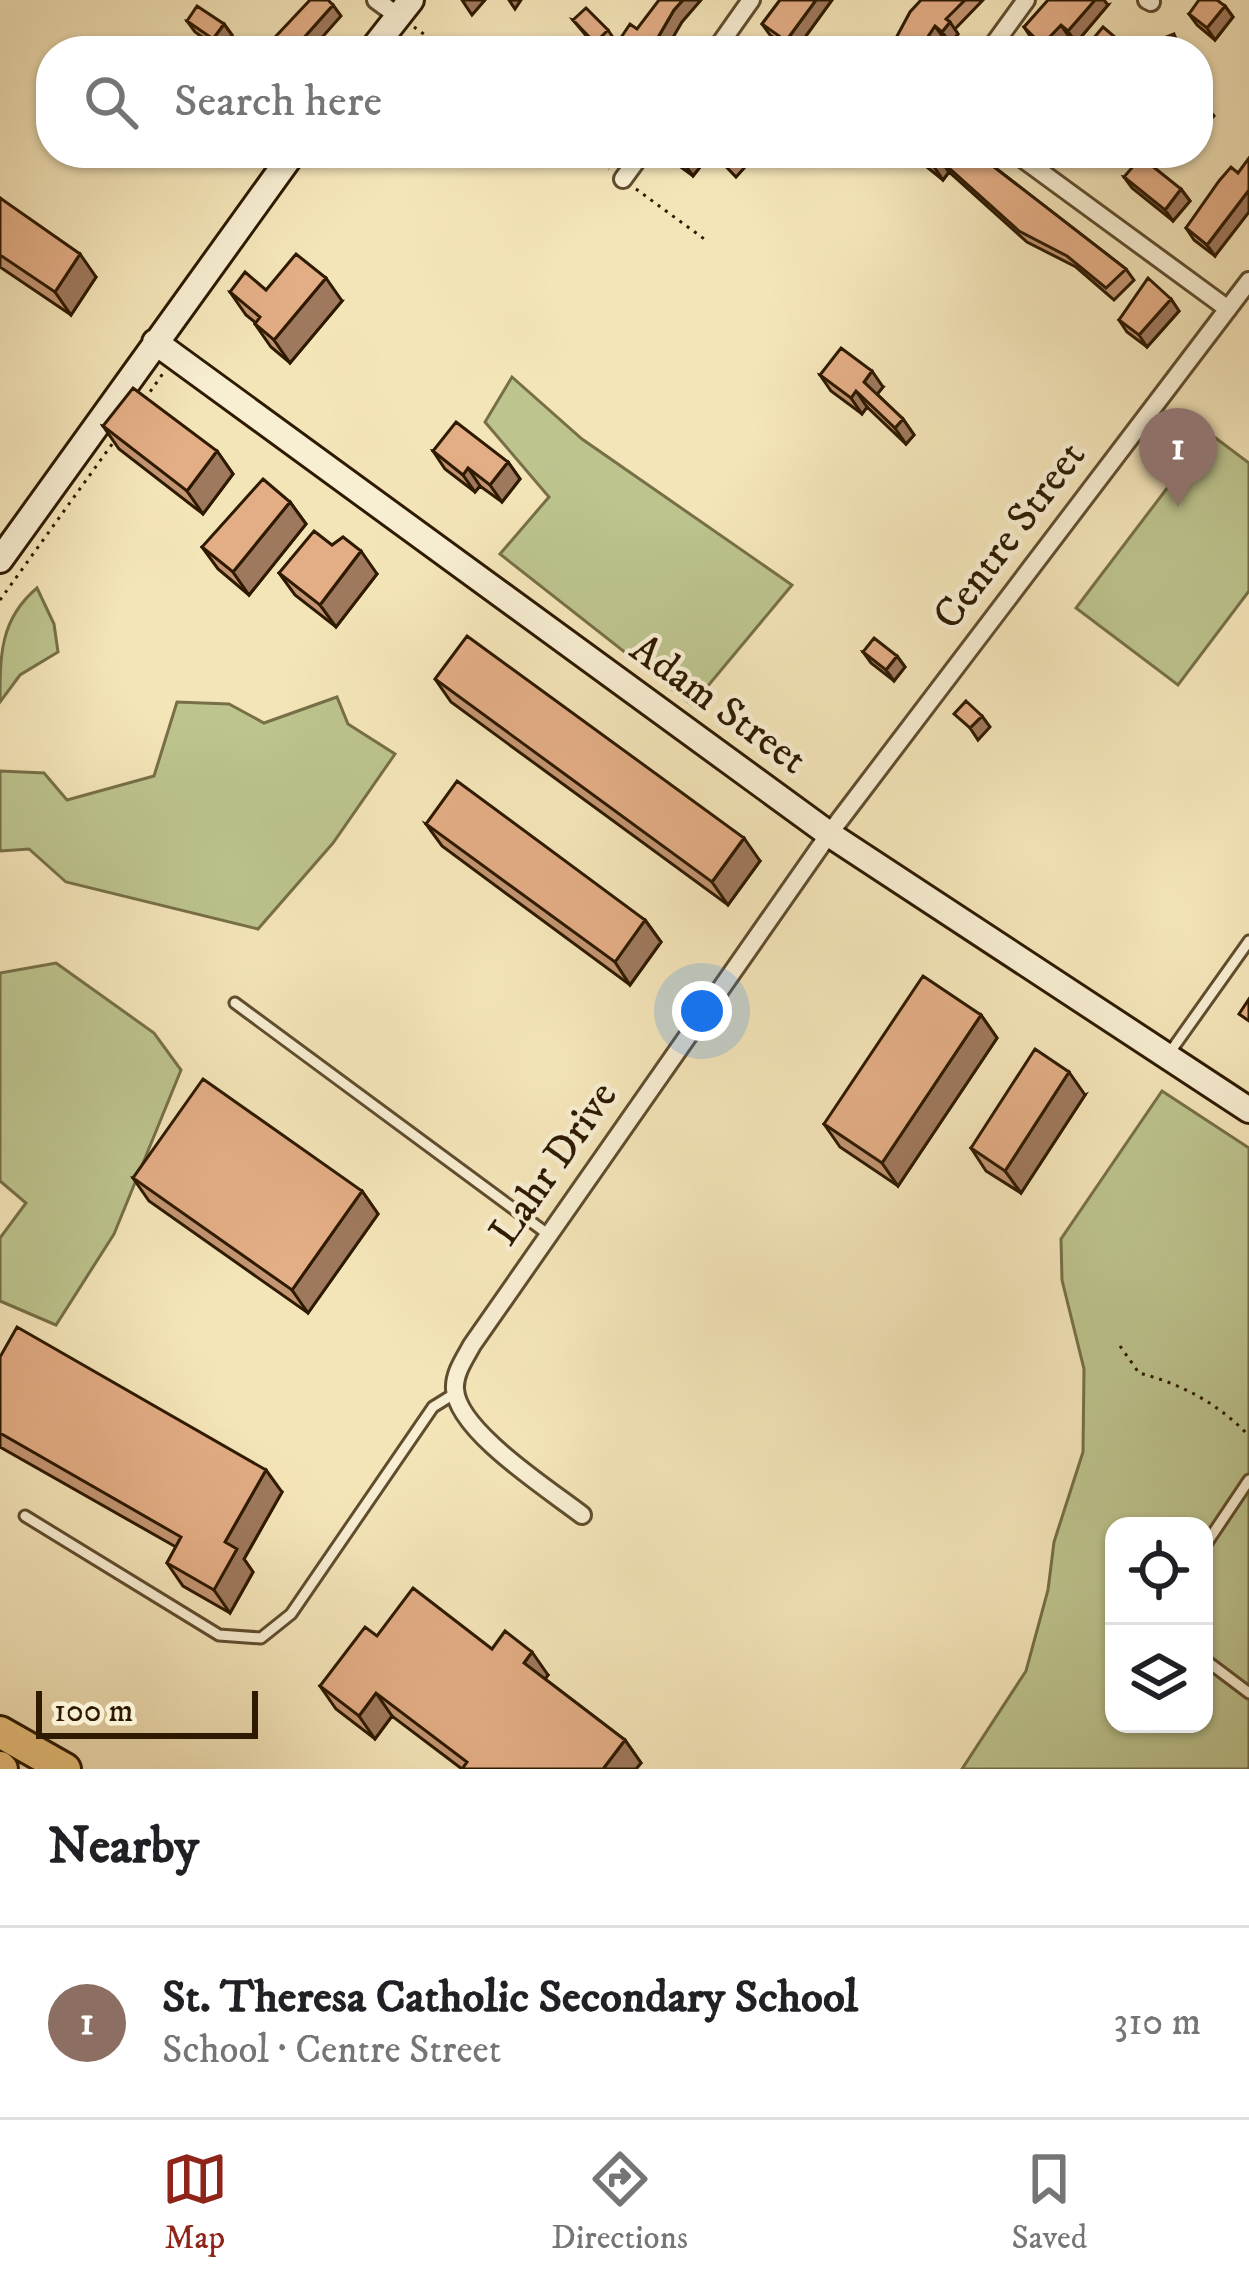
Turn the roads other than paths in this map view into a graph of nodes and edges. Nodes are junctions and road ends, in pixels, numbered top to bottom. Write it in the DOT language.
graph roads {
  1 [pos="376,0"];
  2 [pos="751,0"];
  3 [pos="1026,0"];
  4 [pos="405,8"];
  5 [pos="383,36"];
  6 [pos="726,36"];
  7 [pos="1000,36"];
  8 [pos="282,168"];
  9 [pos="631,168"];
  10 [pos="1035,168"];
  11 [pos="623,179"];
  12 [pos="1249,281"];
  13 [pos="1228,309"];
  14 [pos="165,350"];
  15 [pos="0,560"];
  16 [pos="829,834"];
  17 [pos="1249,940"];
  18 [pos="235,1003"];
  19 [pos="1168,1055"];
  20 [pos="1249,1110"];
  21 [pos="548,1234"];
  22 [pos="454,1394"];
  23 [pos="1249,1480"];
  24 [pos="582,1515"];
  25 [pos="25,1516"];
  26 [pos="1213,1533"];
  27 [pos="1213,1666"];
  28 [pos="1249,1693"];
  29 [pos="0,1732"];
  30 [pos="65,1769"];
  1 -- 4 [label="street"];
  2 -- 6 [label="street"];
  3 -- 7 [label="street"];
  4 -- 5 [label="street"];
  8 -- 14 [label="street"];
  9 -- 11 [label="street"];
  10 -- 13 [label="street"];
  12 -- 13 [label="street, Centre Street"];
  13 -- 16 [label="street, Centre Street"];
  14 -- 15 [label="street"];
  14 -- 16 [label="street, Adam Street"];
  16 -- 19 [label="street, Adam Street"];
  16 -- 21 [label="street, Lahr Drive"];
  17 -- 19 [label="lane"];
  18 -- 21 [label="lane"];
  19 -- 20 [label="street, Adam Street"];
  21 -- 22 [label="street, Lahr Drive"];
  22 -- 24 [label="street"];
  22 -- 25 [label="lane"];
  23 -- 26 [label="lane"];
  27 -- 28 [label="lane"];
  29 -- 30 [label="highway"];
}
